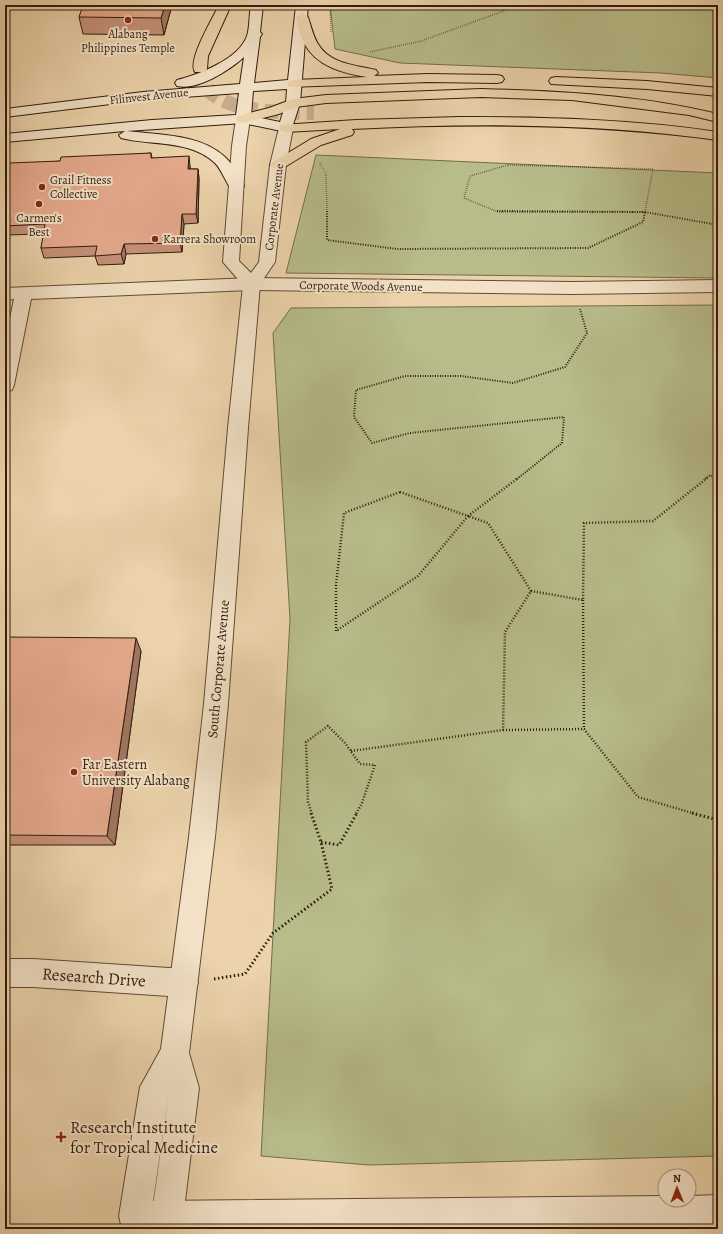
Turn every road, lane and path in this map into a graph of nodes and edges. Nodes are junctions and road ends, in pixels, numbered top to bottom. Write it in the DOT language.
graph roads {
  1 [pos="225,5"];
  2 [pos="257,5"];
  3 [pos="330,5"];
  4 [pos="520,5"];
  5 [pos="302,11"];
  6 [pos="331,32"];
  7 [pos="255,34"];
  8 [pos="365,54"];
  9 [pos="200,68"];
  10 [pos="428,78"];
  11 [pos="511,80"];
  12 [pos="542,81"];
  13 [pos="294,84"];
  14 [pos="248,86"];
  15 [pos="674,87"];
  16 [pos="718,92"];
  17 [pos="143,96"];
  18 [pos="718,96"];
  19 [pos="293,103"];
  20 [pos="470,107"];
  21 [pos="523,108"];
  22 [pos="5,112"];
  23 [pos="314,113"];
  24 [pos="718,118"];
  25 [pos="243,119"];
  26 [pos="377,122"];
  27 [pos="718,123"];
  28 [pos="286,128"];
  29 [pos="91,129"];
  30 [pos="718,136"];
  31 [pos="5,138"];
  32 [pos="304,149"];
  33 [pos="278,165"];
  34 [pos="236,186"];
  35 [pos="645,212"];
  36 [pos="718,225"];
  37 [pos="252,284"];
  38 [pos="718,286"];
  39 [pos="573,288"];
  40 [pos="24,293"];
  41 [pos="5,294"];
  42 [pos="5,385"];
  43 [pos="718,480"];
  44 [pos="468,516"];
  45 [pos="531,591"];
  46 [pos="583,600"];
  47 [pos="584,729"];
  48 [pos="503,730"];
  49 [pos="351,751"];
  50 [pos="718,820"];
  51 [pos="321,842"];
  52 [pos="5,973"];
  53 [pos="184,983"];
  54 [pos="718,1211"];
  55 [pos="150,1223"];
  1 -- 9 [label="highway"];
  2 -- 7 [label="street"];
  3 -- 6 [label="path"];
  4 -- 8 [label="path"];
  5 -- 10 [label="highway"];
  5 -- 13 [label="street, Corporate Avenue"];
  7 -- 14 [label="street"];
  7 -- 17 [label="street"];
  10 -- 11 [label="highway"];
  10 -- 13 [label="highway"];
  12 -- 15 [label="highway"];
  13 -- 14 [label="street, Filinvest Avenue"];
  13 -- 19 [label="street, Corporate Avenue"];
  14 -- 17 [label="street, Filinvest Avenue"];
  14 -- 25 [label="street"];
  15 -- 16 [label="highway"];
  15 -- 18 [label="highway"];
  17 -- 22 [label="street, Filinvest Avenue"];
  19 -- 24 [label="highway"];
  19 -- 25 [label="highway"];
  19 -- 28 [label="street, Corporate Avenue"];
  20 -- 23 [label="highway"];
  21 -- 27 [label="highway"];
  25 -- 28 [label="street, Filinvest Avenue"];
  25 -- 29 [label="street, Filinvest Avenue"];
  25 -- 34 [label="street"];
  26 -- 28 [label="highway"];
  26 -- 30 [label="highway"];
  26 -- 32 [label="highway"];
  28 -- 33 [label="street, Corporate Avenue"];
  29 -- 31 [label="street, Filinvest Avenue"];
  29 -- 34 [label="street"];
  32 -- 33 [label="highway"];
  32 -- 35 [label="path"];
  33 -- 37 [label="street, Corporate Avenue"];
  34 -- 37 [label="street"];
  35 -- 35 [label="path"];
  35 -- 36 [label="path"];
  37 -- 39 [label="street, Corporate Woods Avenue"];
  37 -- 40 [label="street, Corporate Woods Avenue"];
  37 -- 53 [label="street, South Corporate Avenue"];
  38 -- 39 [label="street, Corporate Woods Avenue"];
  39 -- 44 [label="path"];
  40 -- 41 [label="street, Corporate Woods Avenue"];
  40 -- 42 [label="street"];
  43 -- 46 [label="path"];
  44 -- 44 [label="path"];
  44 -- 45 [label="path"];
  45 -- 46 [label="path"];
  45 -- 48 [label="path"];
  46 -- 47 [label="path"];
  47 -- 48 [label="path"];
  47 -- 50 [label="path"];
  48 -- 49 [label="path"];
  49 -- 51 [label="path"];
  49 -- 51 [label="path"];
  51 -- 53 [label="path"];
  52 -- 53 [label="street, Research Drive"];
  53 -- 55 [label="street, South Corporate Avenue"];
  54 -- 55 [label="street"];
}
